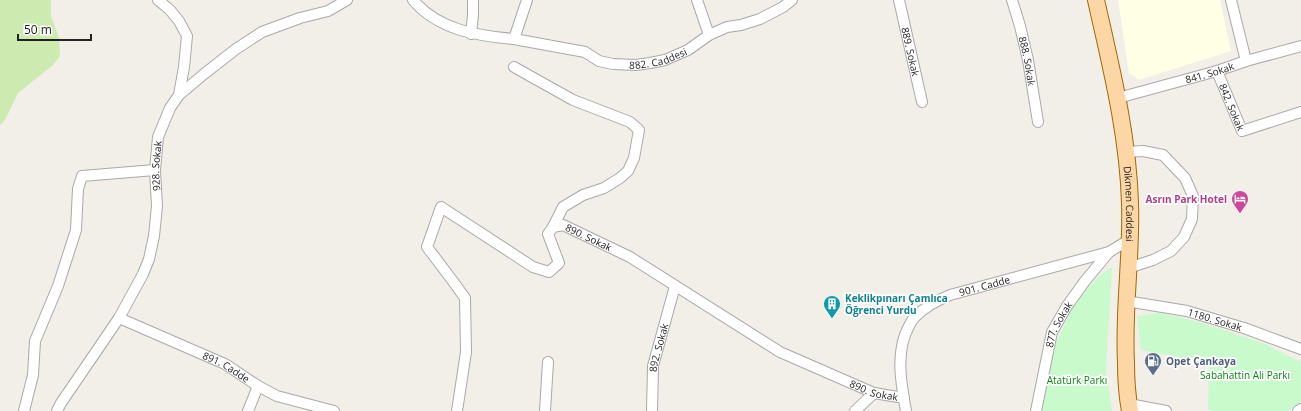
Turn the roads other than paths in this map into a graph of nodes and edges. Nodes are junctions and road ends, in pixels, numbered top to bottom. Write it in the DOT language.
graph roads {
  1 [pos="158,0"];
  2 [pos="347,0"];
  3 [pos="413,0"];
  4 [pos="473,0"];
  5 [pos="527,0"];
  6 [pos="697,0"];
  7 [pos="792,0"];
  8 [pos="899,0"];
  9 [pos="1012,0"];
  10 [pos="1096,0"];
  11 [pos="1231,0"];
  12 [pos="471,34"];
  13 [pos="709,35"];
  14 [pos="514,39"];
  15 [pos="1301,46"];
  16 [pos="1246,61"];
  17 [pos="514,67"];
  18 [pos="1217,71"];
  19 [pos="179,95"];
  20 [pos="1118,98"];
  21 [pos="922,102"];
  22 [pos="1301,112"];
  23 [pos="1038,122"];
  24 [pos="1127,152"];
  25 [pos="155,170"];
  26 [pos="552,227"];
  27 [pos="1129,240"];
  28 [pos="1109,252"];
  29 [pos="1128,268"];
  30 [pos="674,286"];
  31 [pos="1126,301"];
  32 [pos="119,318"];
  33 [pos="1301,349"];
  34 [pos="548,362"];
  35 [pos="258,386"];
  36 [pos="874,393"];
  37 [pos="904,398"];
  38 [pos="1130,407"];
  39 [pos="1301,409"];
  40 [pos="328,410"];
  41 [pos="24,411"];
  42 [pos="57,411"];
  43 [pos="248,411"];
  44 [pos="457,411"];
  45 [pos="545,411"];
  46 [pos="652,411"];
  47 [pos="855,411"];
  48 [pos="906,411"];
  49 [pos="1036,411"];
  50 [pos="1166,411"];
  51 [pos="1298,411"];
  1 -- 19 [label="street"];
  2 -- 19 [label="street, 928. Sokak"];
  3 -- 12 [label="street, 882. Caddesi"];
  4 -- 12 [label="street"];
  5 -- 14 [label="street"];
  6 -- 13 [label="street"];
  7 -- 13 [label="street, 882. Caddesi"];
  8 -- 21 [label="street, 889. Sokak"];
  9 -- 23 [label="street, 888. Sokak"];
  10 -- 20 [label="main road, Dikmen Caddesi"];
  11 -- 16 [label="street"];
  12 -- 14 [label="street, 882. Caddesi"];
  13 -- 14 [label="street, 882. Caddesi"];
  15 -- 16 [label="street, 841. Sokak"];
  16 -- 18 [label="street, 841. Sokak"];
  17 -- 26 [label="street"];
  18 -- 20 [label="street, 841. Sokak"];
  18 -- 22 [label="street, 842. Sokak"];
  19 -- 25 [label="street, 928. Sokak"];
  20 -- 24 [label="main road, Dikmen Caddesi"];
  24 -- 27 [label="main road, Dikmen Caddesi"];
  24 -- 29 [label="street"];
  25 -- 32 [label="street, 928. Sokak"];
  25 -- 41 [label="street"];
  26 -- 30 [label="street, 890. Sokak"];
  26 -- 44 [label="street, 890. Sokak"];
  27 -- 28 [label="street, 901. Cadde"];
  27 -- 29 [label="main road, Dikmen Caddesi"];
  28 -- 37 [label="street, 901. Cadde"];
  28 -- 49 [label="street, 877. Sokak"];
  29 -- 31 [label="main road, Dikmen Caddesi"];
  30 -- 36 [label="street, 890. Sokak"];
  30 -- 46 [label="street, 892. Sokak"];
  31 -- 33 [label="street, 1180. Sokak"];
  31 -- 38 [label="main road, Dikmen Caddesi"];
  32 -- 35 [label="street, 891. Cadde"];
  32 -- 42 [label="street, 928. Sokak"];
  34 -- 45 [label="street"];
  35 -- 40 [label="street, 891. Cadde"];
  35 -- 43 [label="street"];
  36 -- 37 [label="street, 890. Sokak"];
  36 -- 47 [label="street"];
  37 -- 48 [label="street, 901. Cadde"];
  38 -- 50 [label="street"];
  39 -- 51 [label="street"];
}
